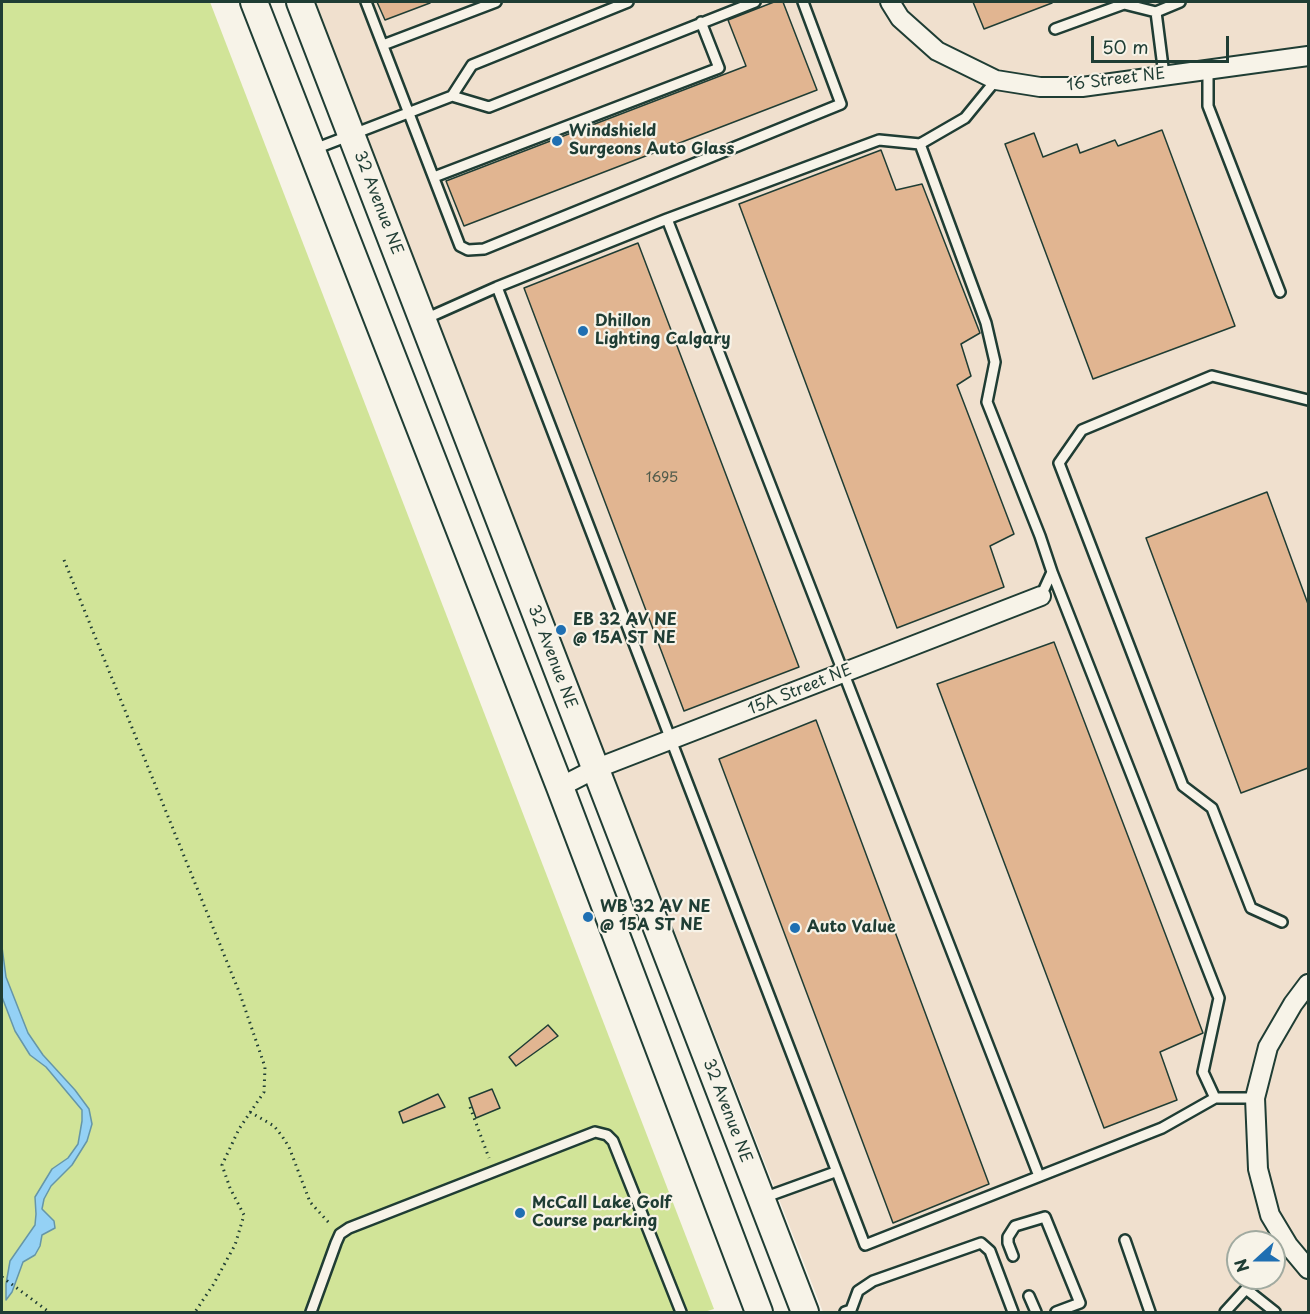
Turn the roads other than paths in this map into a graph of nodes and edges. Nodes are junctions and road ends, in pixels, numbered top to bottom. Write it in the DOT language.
graph roads {
  1 [pos="254,2"];
  2 [pos="300,2"];
  3 [pos="366,2"];
  4 [pos="496,2"];
  5 [pos="628,2"];
  6 [pos="755,2"];
  7 [pos="803,2"];
  8 [pos="890,2"];
  9 [pos="1180,2"];
  10 [pos="1156,12"];
  11 [pos="701,22"];
  12 [pos="1055,29"];
  13 [pos="383,45"];
  14 [pos="1308,56"];
  15 [pos="1208,69"];
  16 [pos="1164,75"];
  17 [pos="996,80"];
  18 [pos="452,96"];
  19 [pos="409,112"];
  20 [pos="351,134"];
  21 [pos="920,144"];
  22 [pos="311,150"];
  23 [pos="434,177"];
  24 [pos="667,219"];
  25 [pos="497,287"];
  26 [pos="1280,292"];
  27 [pos="422,320"];
  28 [pos="1308,400"];
  29 [pos="1052,572"];
  30 [pos="1041,596"];
  31 [pos="842,673"];
  32 [pos="670,741"];
  33 [pos="595,769"];
  34 [pos="560,787"];
  35 [pos="1282,922"];
  36 [pos="1308,984"];
  37 [pos="1215,1098"];
  38 [pos="1255,1098"];
  39 [pos="835,1172"];
  40 [pos="1039,1176"];
  41 [pos="761,1199"];
  42 [pos="1125,1240"];
  43 [pos="1288,1245"];
  44 [pos="1013,1256"];
  45 [pos="1308,1269"];
  46 [pos="1245,1290"];
  47 [pos="1247,1290"];
  48 [pos="1029,1296"];
  49 [pos="311,1312"];
  50 [pos="681,1312"];
  51 [pos="759,1312"];
  52 [pos="805,1312"];
  53 [pos="849,1312"];
  54 [pos="1013,1312"];
  55 [pos="1036,1312"];
  56 [pos="1056,1312"];
  57 [pos="1150,1312"];
  58 [pos="1225,1312"];
  59 [pos="1275,1312"];
  1 -- 22 [label="main road"];
  2 -- 20 [label="main road, 32 Avenue NE"];
  3 -- 13 [label="lane"];
  4 -- 13 [label="lane"];
  5 -- 18 [label="lane"];
  6 -- 11 [label="lane"];
  7 -- 23 [label="lane"];
  8 -- 17 [label="street, 16 Street NE"];
  9 -- 10 [label="lane"];
  10 -- 12 [label="lane"];
  10 -- 16 [label="lane"];
  11 -- 18 [label="lane"];
  11 -- 23 [label="lane"];
  13 -- 19 [label="lane"];
  14 -- 15 [label="street, 16 Street NE"];
  15 -- 16 [label="street, 16 Street NE"];
  15 -- 26 [label="lane"];
  16 -- 17 [label="street, 16 Street NE"];
  17 -- 21 [label="lane"];
  18 -- 19 [label="lane"];
  19 -- 20 [label="lane"];
  19 -- 23 [label="lane"];
  20 -- 22 [label="lane"];
  20 -- 27 [label="main road, 32 Avenue NE"];
  21 -- 24 [label="lane"];
  21 -- 29 [label="lane"];
  22 -- 34 [label="main road"];
  24 -- 25 [label="lane"];
  24 -- 31 [label="lane"];
  25 -- 27 [label="lane"];
  25 -- 32 [label="lane"];
  27 -- 33 [label="main road, 32 Avenue NE"];
  28 -- 35 [label="lane"];
  29 -- 30 [label="lane"];
  29 -- 37 [label="lane"];
  30 -- 31 [label="street, 15A Street NE"];
  31 -- 32 [label="street, 15A Street NE"];
  31 -- 40 [label="lane"];
  32 -- 33 [label="street, 15A Street NE"];
  32 -- 39 [label="lane"];
  33 -- 34 [label="street, 15A Street NE"];
  33 -- 41 [label="main road, 32 Avenue NE"];
  34 -- 51 [label="main road"];
  36 -- 38 [label="street"];
  37 -- 38 [label="lane"];
  37 -- 40 [label="lane"];
  38 -- 43 [label="street"];
  39 -- 40 [label="lane"];
  39 -- 41 [label="lane"];
  41 -- 52 [label="main road, 32 Avenue NE"];
  42 -- 57 [label="lane"];
  43 -- 45 [label="street"];
  44 -- 56 [label="lane"];
  46 -- 58 [label="lane"];
  47 -- 59 [label="lane"];
  48 -- 55 [label="lane"];
  49 -- 50 [label="lane"];
  53 -- 54 [label="lane"];
}
